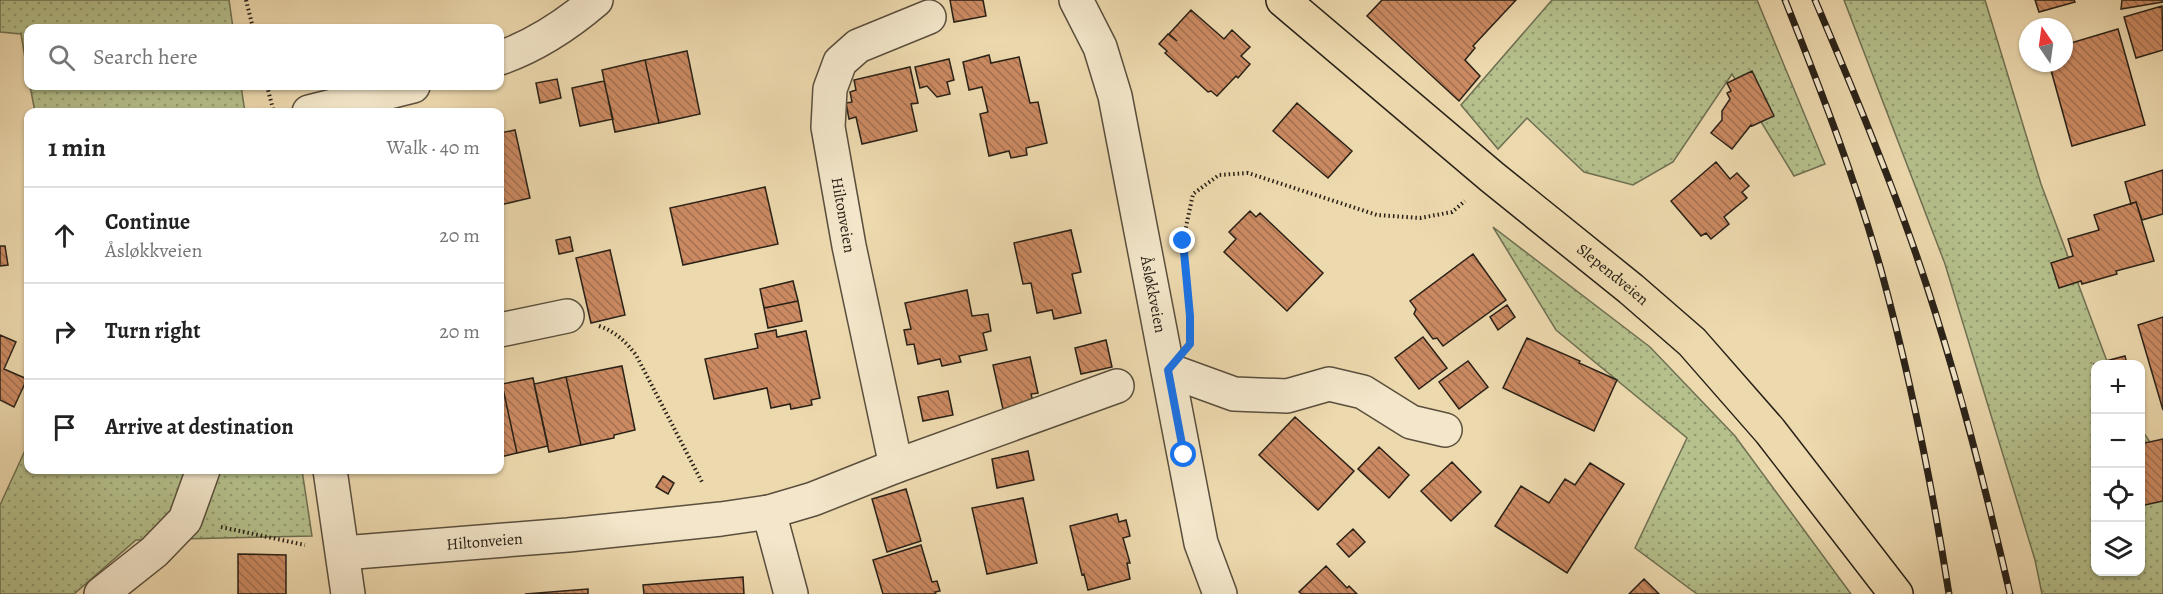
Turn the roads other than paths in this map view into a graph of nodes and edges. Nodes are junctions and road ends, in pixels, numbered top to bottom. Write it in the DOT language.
graph roads {
  1 [pos="596,0"];
  2 [pos="1076,0"];
  3 [pos="1283,0"];
  4 [pos="929,17"];
  5 [pos="504,56"];
  6 [pos="397,90"];
  7 [pos="325,108"];
  8 [pos="567,316"];
  9 [pos="504,329"];
  10 [pos="1168,370"];
  11 [pos="1117,386"];
  12 [pos="1445,430"];
  13 [pos="896,466"];
  14 [pos="202,474"];
  15 [pos="331,474"];
  16 [pos="768,512"];
  17 [pos="343,553"];
  18 [pos="101,594"];
  19 [pos="348,594"];
  20 [pos="791,594"];
  21 [pos="1220,594"];
  22 [pos="1896,594"];
  1 -- 5 [label="street"];
  2 -- 10 [label="street, Åsløkkveien"];
  3 -- 22 [label="main road, Slependveien"];
  4 -- 13 [label="street, Hiltonveien"];
  6 -- 7 [label="street"];
  8 -- 9 [label="street"];
  10 -- 12 [label="street"];
  10 -- 21 [label="street, Åsløkkveien"];
  11 -- 13 [label="street, Hiltonveien"];
  13 -- 16 [label="street, Hiltonveien"];
  14 -- 18 [label="street"];
  15 -- 17 [label="street"];
  16 -- 17 [label="street, Hiltonveien"];
  16 -- 20 [label="street"];
  17 -- 19 [label="street"];
}
